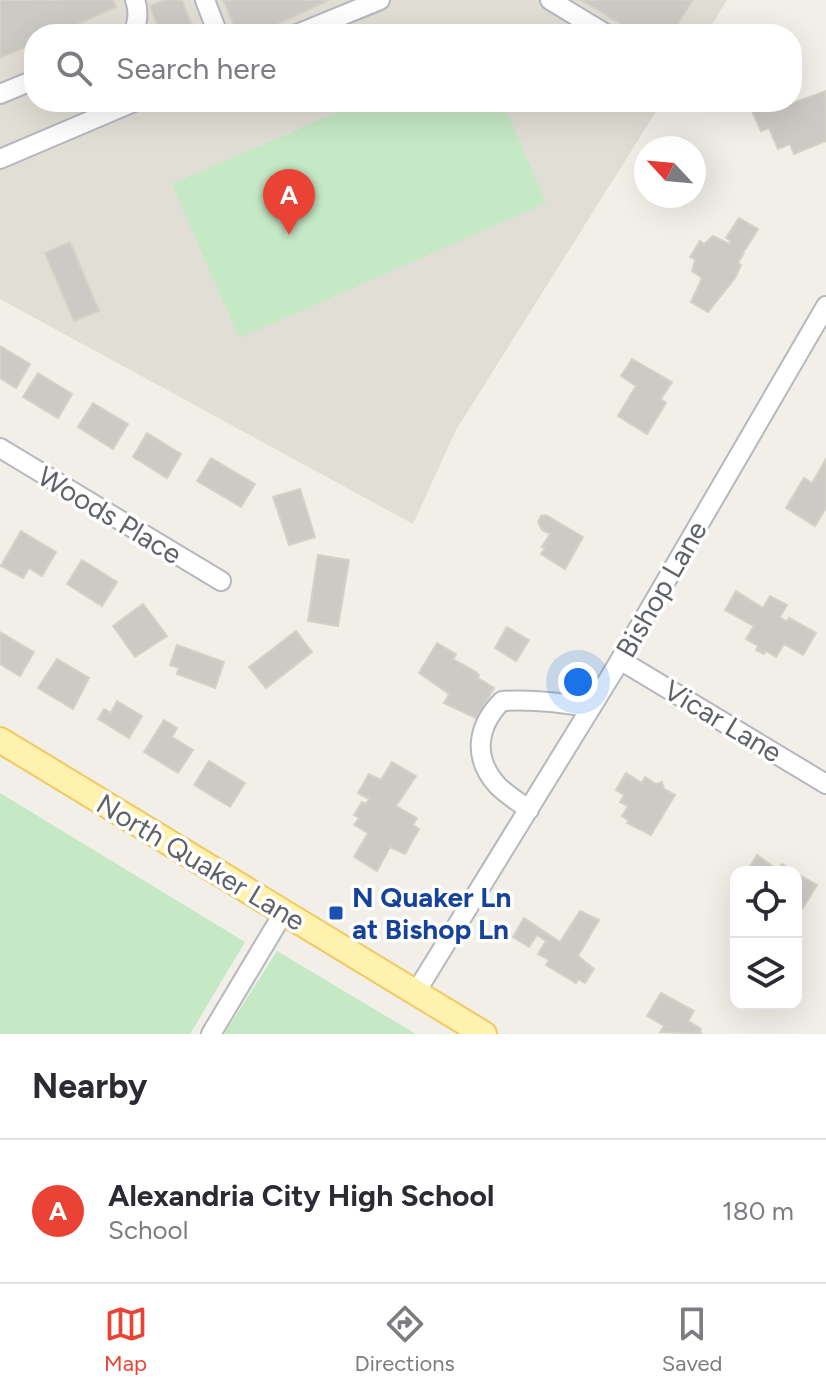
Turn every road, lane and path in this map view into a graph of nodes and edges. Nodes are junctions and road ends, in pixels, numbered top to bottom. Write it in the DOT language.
graph roads {
  1 [pos="135,0"];
  2 [pos="205,0"];
  3 [pos="380,0"];
  4 [pos="550,0"];
  5 [pos="134,24"];
  6 [pos="214,24"];
  7 [pos="321,24"];
  8 [pos="590,24"];
  9 [pos="24,84"];
  10 [pos="0,94"];
  11 [pos="110,112"];
  12 [pos="0,159"];
  13 [pos="826,306"];
  14 [pos="0,448"];
  15 [pos="221,581"];
  16 [pos="620,660"];
  17 [pos="591,708"];
  18 [pos="0,740"];
  19 [pos="826,784"];
  20 [pos="529,810"];
  21 [pos="284,912"];
  22 [pos="416,992"];
  23 [pos="211,1034"];
  24 [pos="484,1034"];
  1 -- 5 [label="street"];
  2 -- 6 [label="street"];
  3 -- 7 [label="street"];
  4 -- 8 [label="street"];
  9 -- 10 [label="street"];
  11 -- 12 [label="street"];
  13 -- 16 [label="street, Bishop Lane"];
  14 -- 15 [label="street, Woods Place"];
  16 -- 17 [label="street, Bishop Lane"];
  16 -- 19 [label="street, Vicar Lane"];
  17 -- 20 [label="street, Bishop Lane"];
  17 -- 20 [label="street"];
  18 -- 21 [label="main road, North Quaker Lane"];
  20 -- 22 [label="street, Bishop Lane"];
  21 -- 22 [label="main road, North Quaker Lane"];
  21 -- 23 [label="street"];
  22 -- 24 [label="main road, North Quaker Lane"];
}
